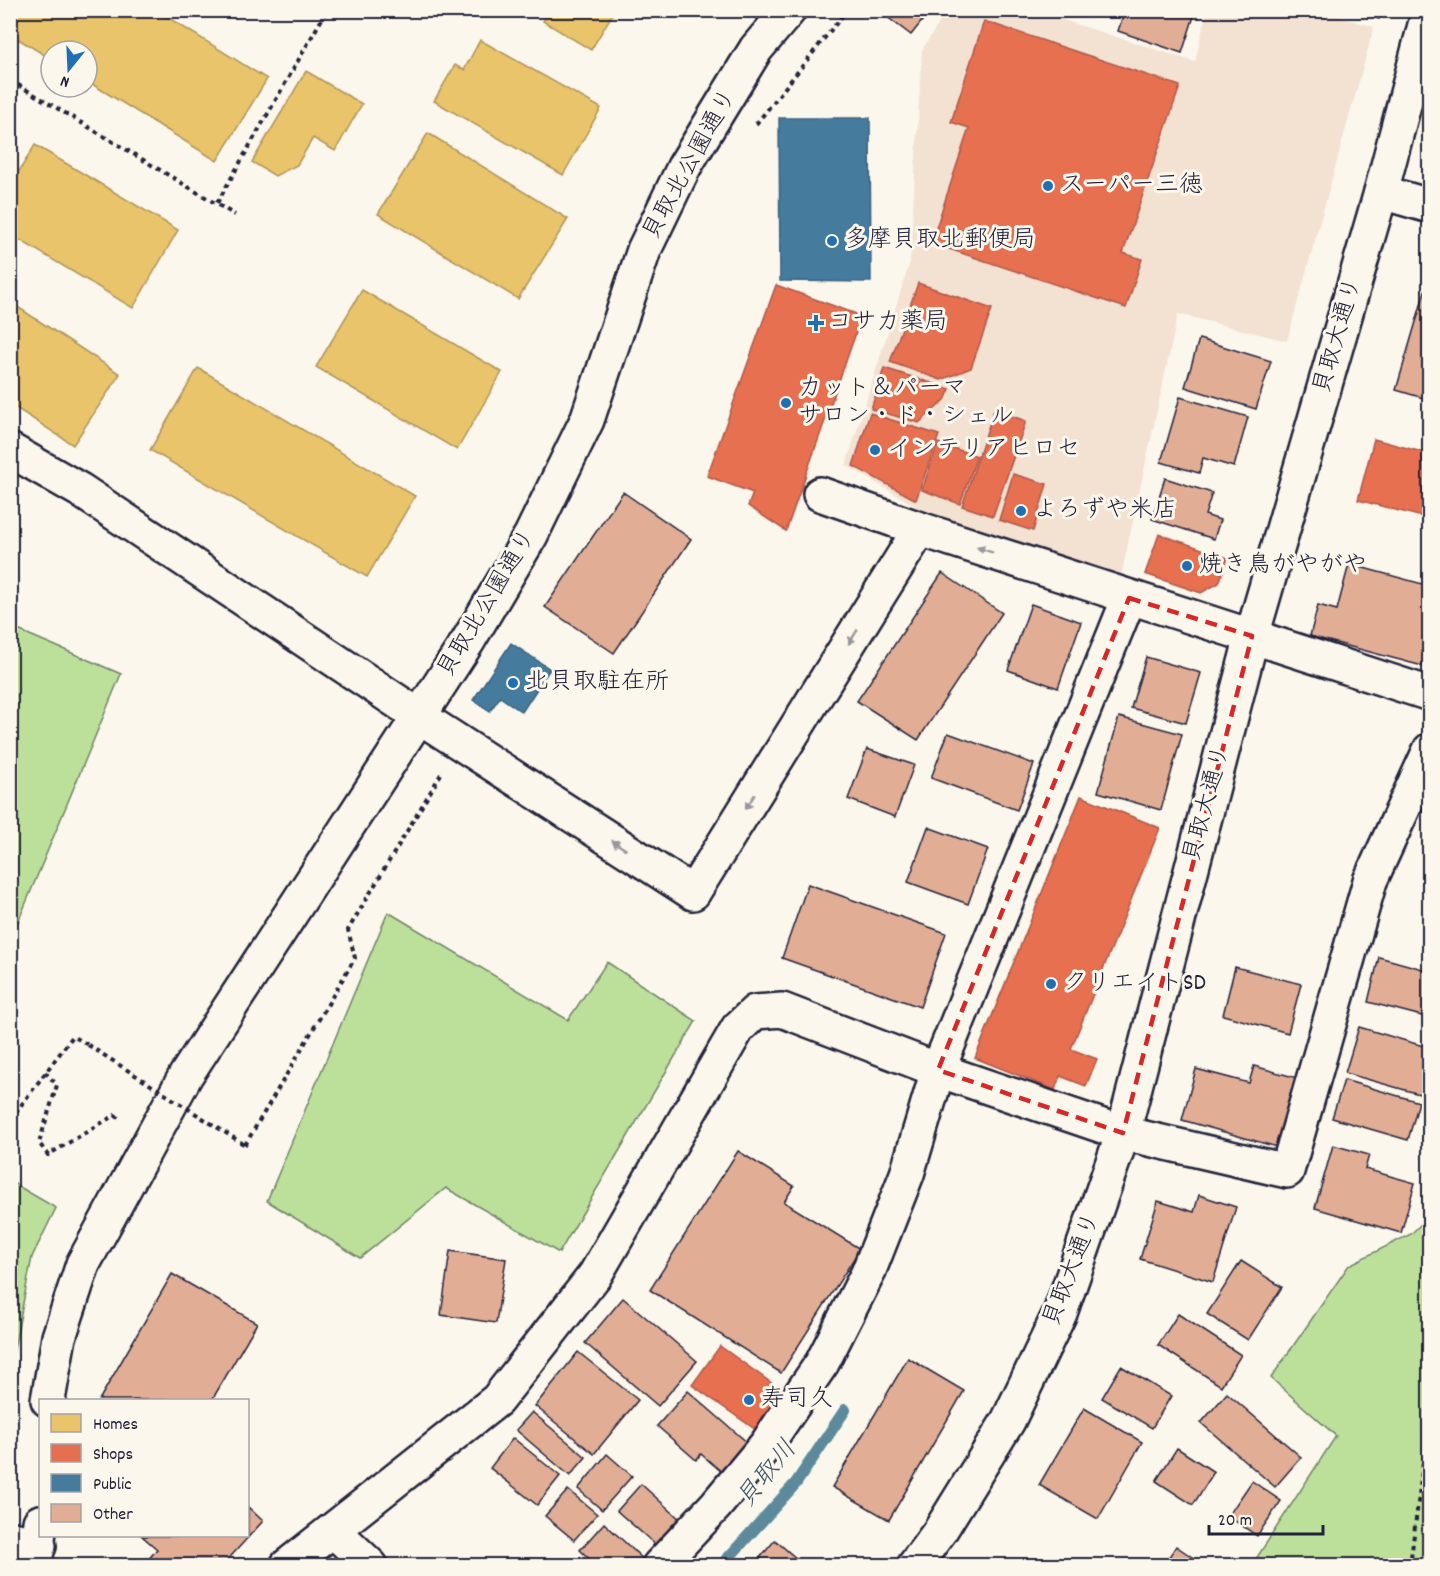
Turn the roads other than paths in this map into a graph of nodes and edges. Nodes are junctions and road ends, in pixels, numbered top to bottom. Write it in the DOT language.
graph roads {
  1 [pos="789,10"];
  2 [pos="1429,10"];
  3 [pos="1381,192"];
  4 [pos="1430,206"];
  5 [pos="10,450"];
  6 [pos="820,494"];
  7 [pos="921,529"];
  8 [pos="1129,598"];
  9 [pos="1252,636"];
  10 [pos="1430,694"];
  11 [pos="428,722"];
  12 [pos="1430,750"];
  13 [pos="938,1070"];
  14 [pos="1123,1133"];
  15 [pos="48,1399"];
  16 [pos="333,1530"];
  17 [pos="287,1566"];
  18 [pos="371,1566"];
  19 [pos="659,1566"];
  20 [pos="914,1566"];
  1 -- 11 [label="street, 貝取北公園通り"];
  2 -- 3 [label="street, 貝取大通り"];
  3 -- 4 [label="street"];
  3 -- 9 [label="street, 貝取大通り"];
  5 -- 11 [label="street"];
  6 -- 7 [label="street"];
  8 -- 7 [label="street, one-way"];
  7 -- 11 [label="street, one-way"];
  8 -- 9 [label="street"];
  8 -- 13 [label="street"];
  9 -- 10 [label="street"];
  9 -- 14 [label="street, 貝取大通り"];
  11 -- 15 [label="street, 貝取北公園通り"];
  12 -- 14 [label="street"];
  13 -- 14 [label="street"];
  13 -- 16 [label="street"];
  13 -- 19 [label="street"];
  14 -- 20 [label="street, 貝取大通り"];
  16 -- 17 [label="street"];
  16 -- 18 [label="street"];
}
